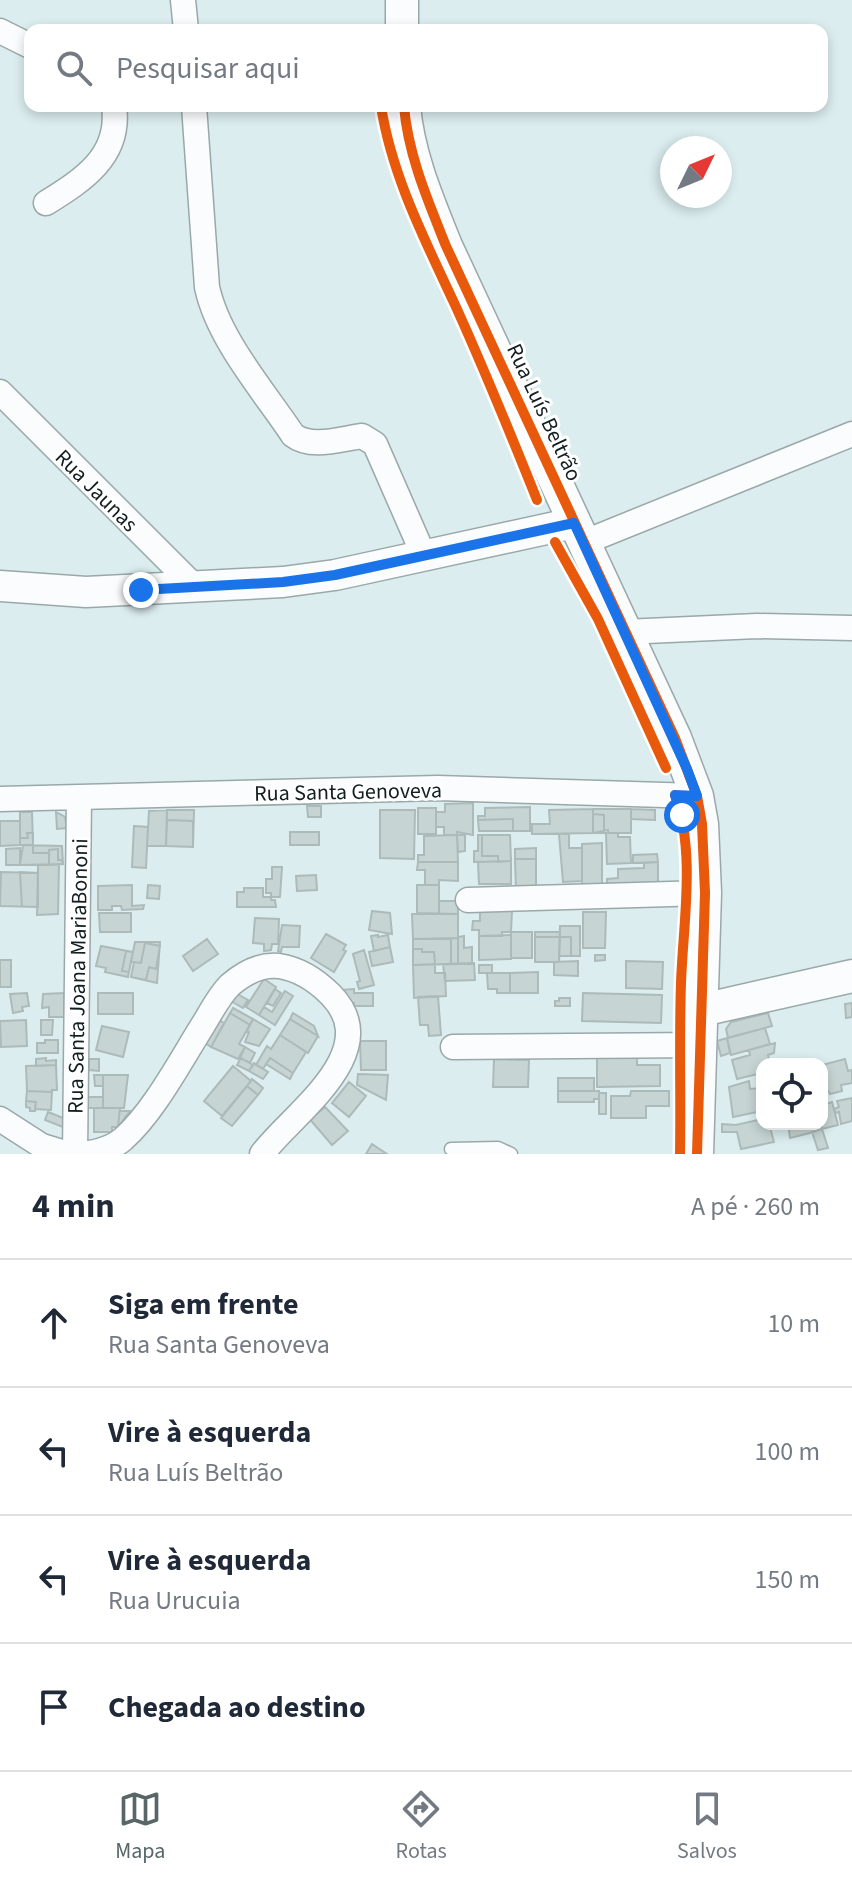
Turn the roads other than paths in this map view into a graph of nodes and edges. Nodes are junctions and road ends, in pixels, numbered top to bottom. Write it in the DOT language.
graph roads {
  1 [pos="183,0"];
  2 [pos="402,0"];
  3 [pos="185,24"];
  4 [pos="402,24"];
  5 [pos="0,31"];
  6 [pos="24,43"];
  7 [pos="114,112"];
  8 [pos="194,112"];
  9 [pos="405,112"];
  10 [pos="46,203"];
  11 [pos="0,392"];
  12 [pos="852,434"];
  13 [pos="579,532"];
  14 [pos="424,556"];
  15 [pos="0,586"];
  16 [pos="195,587"];
  17 [pos="852,628"];
  18 [pos="624,632"];
  19 [pos="697,796"];
  20 [pos="79,798"];
  21 [pos="0,799"];
  22 [pos="705,893"];
  23 [pos="468,900"];
  24 [pos="852,976"];
  25 [pos="702,1010"];
  26 [pos="700,1045"];
  27 [pos="453,1047"];
  28 [pos="0,1119"];
  29 [pos="451,1149"];
  30 [pos="68,1154"];
  31 [pos="75,1154"];
  32 [pos="84,1154"];
  33 [pos="262,1154"];
  34 [pos="511,1154"];
  35 [pos="697,1154"];
  1 -- 3 [label="street"];
  2 -- 4 [label="main road"];
  5 -- 6 [label="street"];
  7 -- 10 [label="street"];
  8 -- 14 [label="street"];
  9 -- 13 [label="main road, Rua Luís Beltrão"];
  11 -- 16 [label="street, Rua Jaunas"];
  12 -- 13 [label="street"];
  13 -- 14 [label="street"];
  13 -- 18 [label="main road, Rua Luís Beltrão"];
  14 -- 16 [label="street"];
  15 -- 16 [label="street"];
  17 -- 18 [label="street"];
  18 -- 19 [label="main road, Rua Luís Beltrão"];
  19 -- 20 [label="street, Rua Santa Genoveva"];
  19 -- 22 [label="main road, Rua Luís Beltrão"];
  20 -- 21 [label="street, Rua Santa Genoveva"];
  20 -- 31 [label="street, Rua Santa Joana MariaBononi"];
  22 -- 23 [label="street"];
  22 -- 25 [label="main road, Rua Luís Beltrão"];
  24 -- 25 [label="main road"];
  25 -- 26 [label="main road, Rua Luís Beltrão"];
  26 -- 27 [label="street"];
  26 -- 35 [label="main road, Rua Luís Beltrão"];
  28 -- 30 [label="street"];
  29 -- 34 [label="lane"];
  32 -- 33 [label="street"];
}
